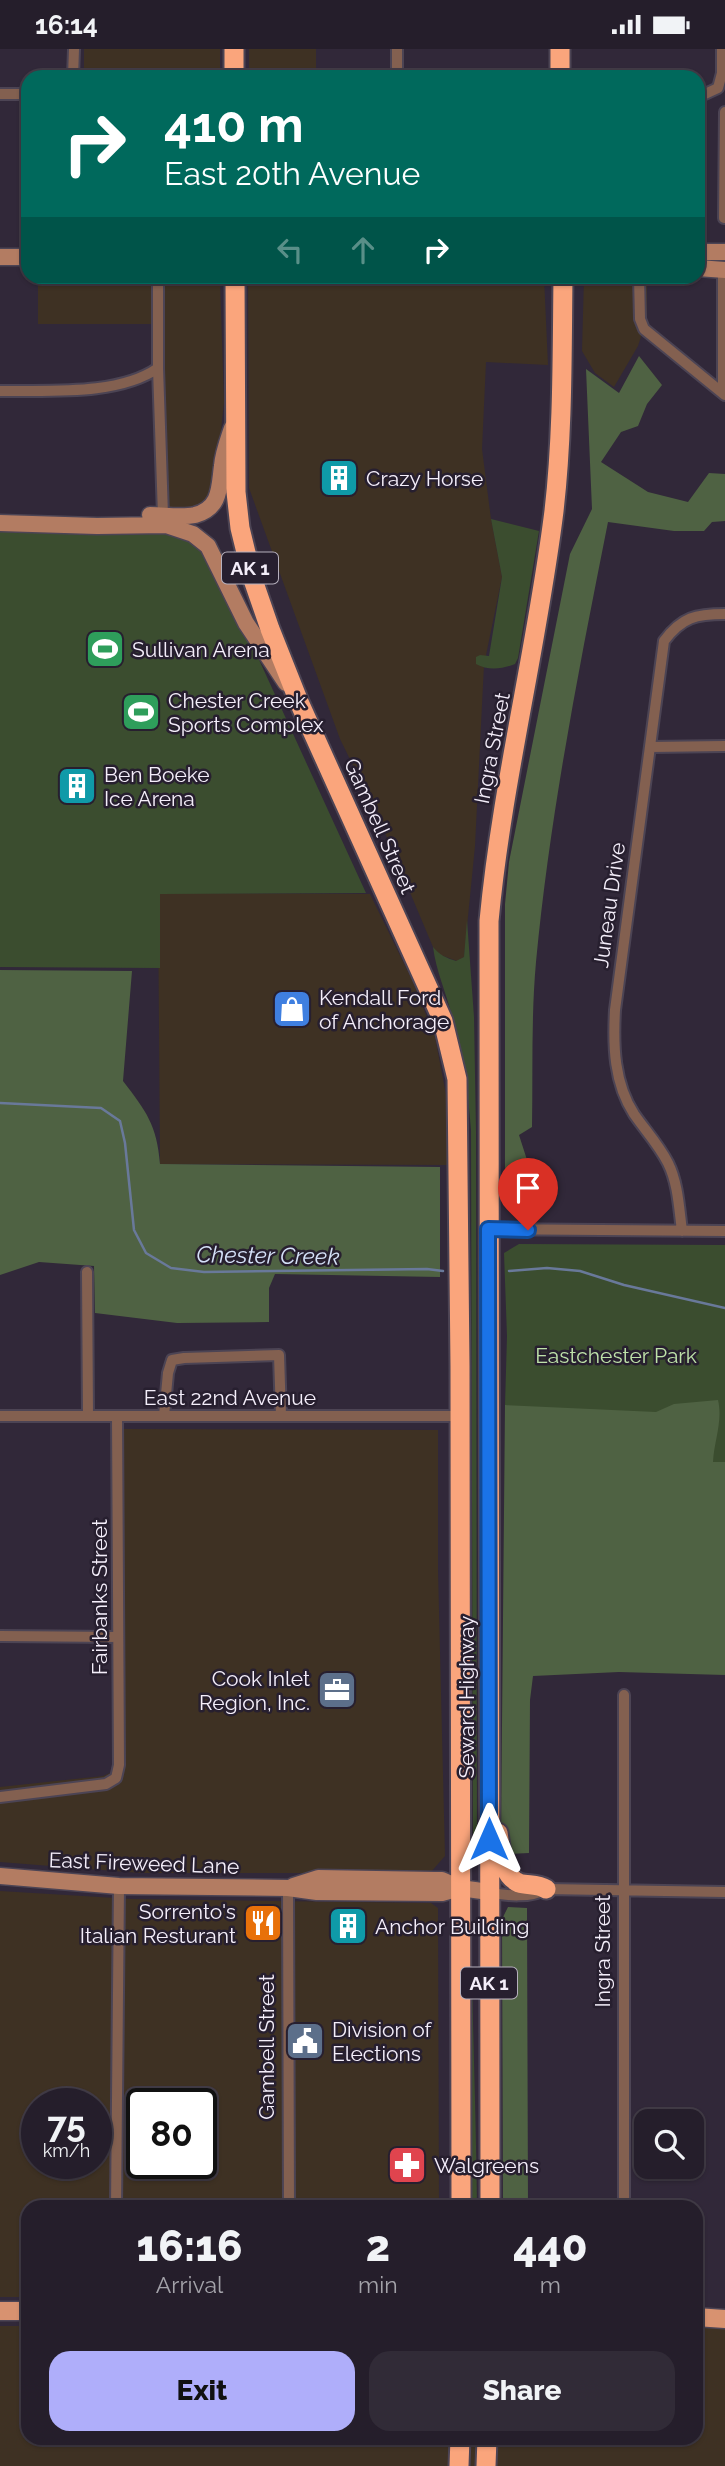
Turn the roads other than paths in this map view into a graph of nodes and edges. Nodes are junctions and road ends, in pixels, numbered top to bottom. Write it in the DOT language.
graph roads {
  1 [pos="74,49"];
  2 [pos="234,49"];
  3 [pos="397,49"];
  4 [pos="560,49"];
  5 [pos="722,49"];
  6 [pos="74,70"];
  7 [pos="234,70"];
  8 [pos="397,70"];
  9 [pos="560,70"];
  10 [pos="0,94"];
  11 [pos="21,94"];
  12 [pos="705,94"];
  13 [pos="725,112"];
  14 [pos="723,218"];
  15 [pos="705,252"];
  16 [pos="725,252"];
  17 [pos="0,257"];
  18 [pos="21,257"];
  19 [pos="705,269"];
  20 [pos="724,270"];
  21 [pos="158,284"];
  22 [pos="235,284"];
  23 [pos="563,284"];
  24 [pos="639,284"];
  25 [pos="158,368"];
  26 [pos="0,391"];
  27 [pos="724,394"];
  28 [pos="237,409"];
  29 [pos="163,515"];
  30 [pos="0,522"];
  31 [pos="725,614"];
  32 [pos="299,702"];
  33 [pos="725,746"];
  34 [pos="650,747"];
  35 [pos="459,1229"];
  36 [pos="488,1229"];
  37 [pos="682,1231"];
  38 [pos="725,1231"];
  39 [pos="87,1272"];
  40 [pos="0,1416"];
  41 [pos="88,1416"];
  42 [pos="117,1416"];
  43 [pos="164,1416"];
  44 [pos="281,1416"];
  45 [pos="460,1416"];
  46 [pos="0,1636"];
  47 [pos="118,1637"];
  48 [pos="624,1695"];
  49 [pos="488,1759"];
  50 [pos="0,1797"];
  51 [pos="0,1876"];
  52 [pos="119,1886"];
  53 [pos="288,1888"];
  54 [pos="460,1888"];
  55 [pos="546,1889"];
  56 [pos="489,1892"];
  57 [pos="624,1892"];
  58 [pos="725,1892"];
  59 [pos="116,2200"];
  60 [pos="289,2200"];
  61 [pos="461,2200"];
  62 [pos="489,2200"];
  63 [pos="624,2200"];
  64 [pos="0,2311"];
  65 [pos="21,2311"];
  66 [pos="703,2318"];
  67 [pos="725,2319"];
  68 [pos="460,2445"];
  69 [pos="487,2445"];
  70 [pos="459,2466"];
  71 [pos="486,2466"];
  1 -- 6 [label="street"];
  2 -- 7 [label="highway"];
  3 -- 8 [label="street"];
  4 -- 9 [label="highway"];
  5 -- 12 [label="street"];
  10 -- 11 [label="street"];
  13 -- 14 [label="street"];
  15 -- 16 [label="street"];
  17 -- 18 [label="street"];
  19 -- 20 [label="street"];
  20 -- 27 [label="street"];
  21 -- 25 [label="street"];
  22 -- 28 [label="highway, Gambell Street / AK 1"];
  23 -- 36 [label="highway, Ingra Street / AK 1"];
  24 -- 27 [label="street"];
  25 -- 26 [label="street"];
  25 -- 29 [label="street"];
  28 -- 29 [label="street"];
  28 -- 32 [label="highway, Gambell Street / AK 1"];
  29 -- 30 [label="street"];
  30 -- 32 [label="street"];
  31 -- 34 [label="street, Juneau Drive"];
  32 -- 35 [label="highway, Gambell Street / AK 1"];
  33 -- 34 [label="street"];
  34 -- 37 [label="street, Juneau Drive"];
  35 -- 45 [label="highway, Seward Highway / AK 1"];
  36 -- 37 [label="street"];
  36 -- 49 [label="highway, Seward Highway / AK 1"];
  37 -- 38 [label="street"];
  39 -- 41 [label="street"];
  40 -- 41 [label="street, East 22nd Avenue"];
  41 -- 42 [label="street, East 22nd Avenue"];
  42 -- 43 [label="street, East 22nd Avenue"];
  42 -- 47 [label="street, Fairbanks Street"];
  43 -- 44 [label="street, East 22nd Avenue"];
  43 -- 44 [label="street"];
  44 -- 45 [label="street, East 22nd Avenue"];
  45 -- 54 [label="highway, Seward Highway / AK 1"];
  46 -- 47 [label="street"];
  47 -- 50 [label="street, Fairbanks Street"];
  48 -- 57 [label="street, Ingra Street"];
  49 -- 55 [label="highway"];
  49 -- 56 [label="highway, Seward Highway / AK 1"];
  51 -- 52 [label="street, East Fireweed Lane"];
  52 -- 53 [label="street, East Fireweed Lane"];
  52 -- 59 [label="street"];
  53 -- 54 [label="street, East Fireweed Lane"];
  53 -- 60 [label="street, Gambell Street"];
  54 -- 56 [label="street, East Fireweed Lane"];
  54 -- 61 [label="highway, Seward Highway / AK 1"];
  55 -- 56 [label="street, East Fireweed Lane"];
  55 -- 57 [label="street, East Fireweed Lane"];
  56 -- 62 [label="highway, Seward Highway / AK 1"];
  57 -- 58 [label="street, East Fireweed Lane"];
  57 -- 63 [label="street, Ingra Street"];
  64 -- 65 [label="main road"];
  66 -- 67 [label="main road"];
  68 -- 70 [label="highway"];
  69 -- 71 [label="highway"];
}
